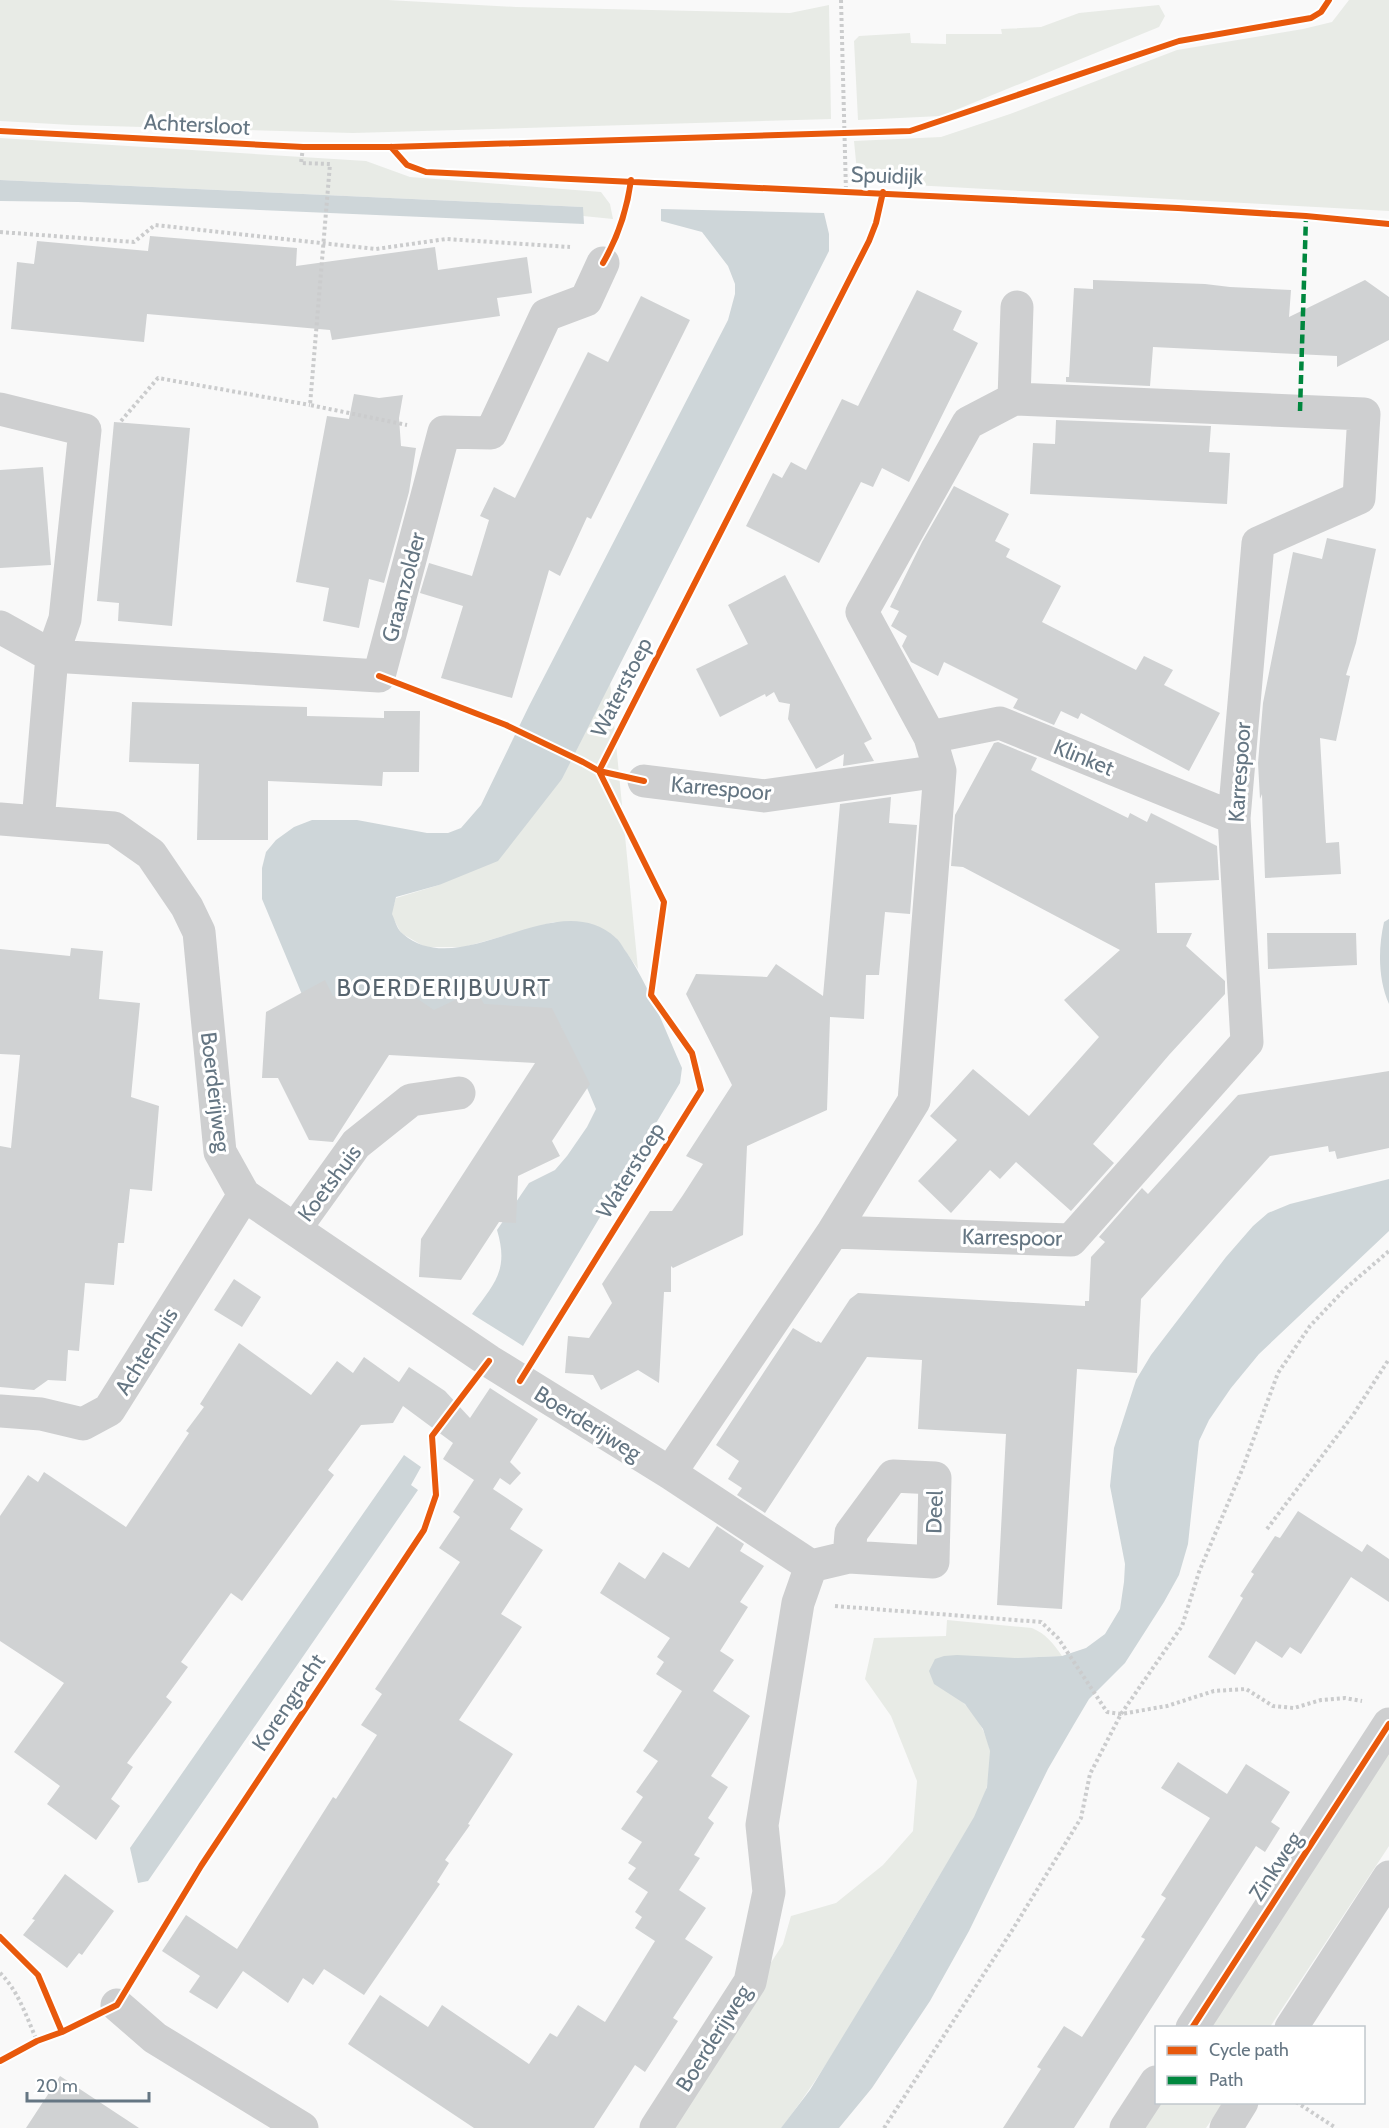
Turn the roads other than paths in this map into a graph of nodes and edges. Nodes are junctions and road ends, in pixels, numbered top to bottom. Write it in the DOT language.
graph roads {
  1 [pos="606,259"];
  2 [pos="1017,307"];
  3 [pos="1014,399"];
  4 [pos="0,409"];
  5 [pos="0,627"];
  6 [pos="52,656"];
  7 [pos="930,737"];
  8 [pos="940,771"];
  9 [pos="644,781"];
  10 [pos="1234,818"];
  11 [pos="0,819"];
  12 [pos="38,822"];
  13 [pos="459,1093"];
  14 [pos="244,1195"];
  15 [pos="295,1229"];
  16 [pos="833,1232"];
  17 [pos="0,1411"];
  18 [pos="670,1473"];
  19 [pos="849,1557"];
  20 [pos="811,1566"];
  21 [pos="1380,1715"];
  22 [pos="1389,1877"];
  23 [pos="117,2005"];
  24 [pos="1193,2026"];
  25 [pos="1292,2026"];
  26 [pos="1155,2084"];
  27 [pos="1241,2104"];
  28 [pos="302,2128"];
  29 [pos="656,2128"];
  30 [pos="1126,2128"];
  31 [pos="1226,2128"];
  1 -- 6 [label="street, Graanzolder"];
  2 -- 3 [label="street"];
  3 -- 7 [label="street"];
  3 -- 10 [label="street, Karrespoor"];
  4 -- 6 [label="street"];
  5 -- 6 [label="street, Graanzolder"];
  6 -- 12 [label="street"];
  7 -- 8 [label="street"];
  7 -- 10 [label="street, Klinket"];
  8 -- 9 [label="street, Karrespoor"];
  8 -- 16 [label="street"];
  10 -- 16 [label="street, Karrespoor"];
  11 -- 12 [label="street, Boerderijweg"];
  12 -- 14 [label="street, Boerderijweg"];
  13 -- 15 [label="street, Koetshuis"];
  14 -- 15 [label="street, Boerderijweg"];
  14 -- 17 [label="street, Achterhuis"];
  15 -- 18 [label="street, Boerderijweg"];
  16 -- 18 [label="street"];
  18 -- 20 [label="street, Boerderijweg"];
  19 -- 20 [label="street"];
  20 -- 29 [label="street, Boerderijweg"];
  21 -- 24 [label="street, Zinkweg"];
  22 -- 25 [label="street"];
  23 -- 28 [label="street"];
  26 -- 30 [label="street"];
  27 -- 31 [label="street"];
}
